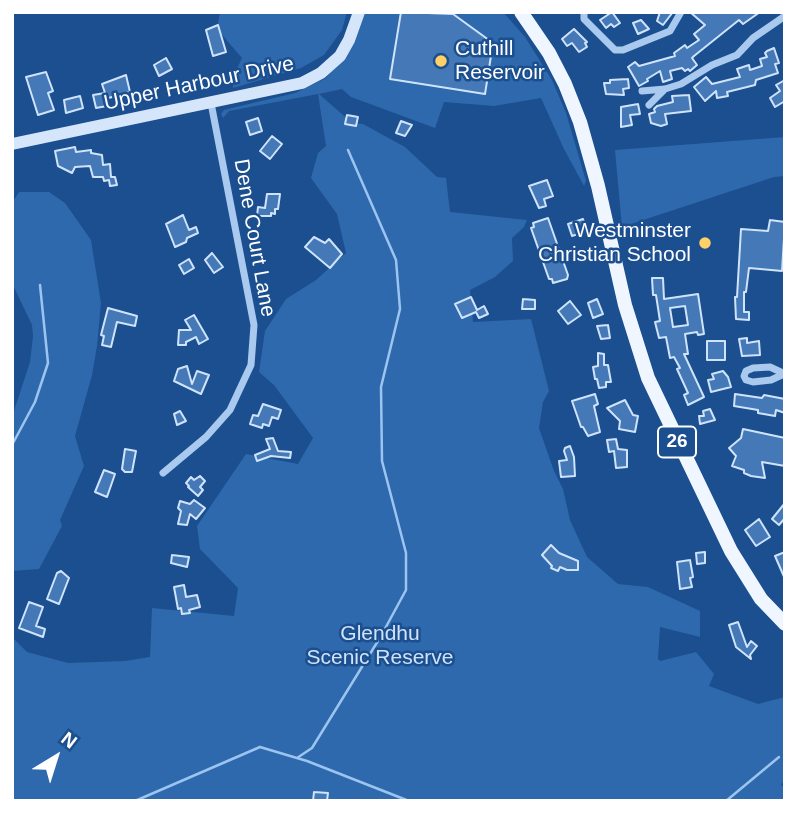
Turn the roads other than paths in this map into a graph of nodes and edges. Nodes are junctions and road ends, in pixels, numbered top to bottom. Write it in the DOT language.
graph roads {
  1 [pos="359,12"];
  2 [pos="584,12"];
  3 [pos="681,12"];
  4 [pos="521,13"];
  5 [pos="785,16"];
  6 [pos="665,89"];
  7 [pos="642,91"];
  8 [pos="211,103"];
  9 [pos="649,105"];
  10 [pos="12,144"];
  11 [pos="785,374"];
  12 [pos="163,473"];
  13 [pos="785,624"];
  1 -- 8 [label="main road, Upper Harbour Drive"];
  2 -- 3 [label="street"];
  4 -- 13 [label="main road, 26"];
  5 -- 6 [label="street"];
  6 -- 7 [label="street"];
  6 -- 9 [label="street"];
  8 -- 10 [label="main road, Upper Harbour Drive"];
  8 -- 12 [label="street, Dene Court Lane"];
  11 -- 11 [label="street"];
}
